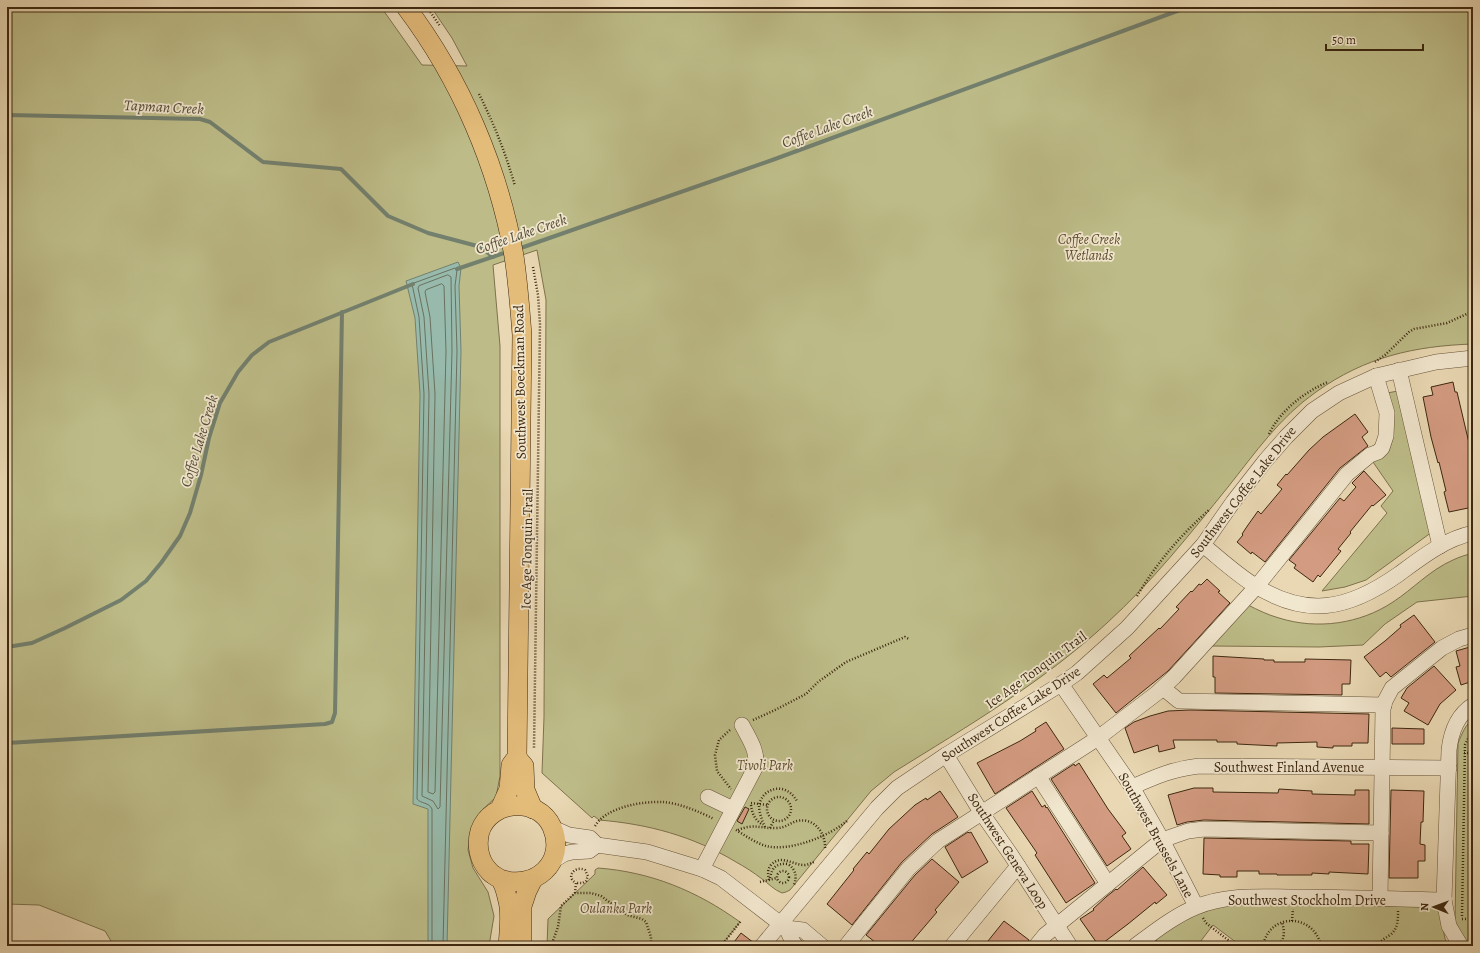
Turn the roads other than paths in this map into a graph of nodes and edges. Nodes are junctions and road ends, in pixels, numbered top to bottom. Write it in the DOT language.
graph roads {
  1 [pos="406,7"];
  2 [pos="1473,358"];
  3 [pos="1374,369"];
  4 [pos="1399,370"];
  5 [pos="1473,534"];
  6 [pos="1203,546"];
  7 [pos="1440,546"];
  8 [pos="1257,586"];
  9 [pos="1473,635"];
  10 [pos="1061,684"];
  11 [pos="1163,688"];
  12 [pos="1384,705"];
  13 [pos="1473,705"];
  14 [pos="742,725"];
  15 [pos="1098,738"];
  16 [pos="946,755"];
  17 [pos="517,758"];
  18 [pos="1382,768"];
  19 [pos="1449,768"];
  20 [pos="1038,776"];
  21 [pos="1132,787"];
  22 [pos="708,796"];
  23 [pos="741,803"];
  24 [pos="500,809"];
  25 [pos="533,809"];
  26 [pos="981,812"];
  27 [pos="551,827"];
  28 [pos="1381,833"];
  29 [pos="1162,840"];
  30 [pos="597,845"];
  31 [pos="551,862"];
  32 [pos="1018,866"];
  33 [pos="702,869"];
  34 [pos="500,879"];
  35 [pos="534,879"];
  36 [pos="1108,884"];
  37 [pos="1380,899"];
  38 [pos="1444,900"];
  39 [pos="1196,906"];
  40 [pos="783,925"];
  41 [pos="1057,926"];
  42 [pos="1143,944"];
  43 [pos="508,946"];
  44 [pos="522,946"];
  45 [pos="762,946"];
  46 [pos="796,946"];
  47 [pos="822,946"];
  48 [pos="846,946"];
  49 [pos="952,946"];
  50 [pos="1036,946"];
  51 [pos="1070,946"];
  52 [pos="1460,946"];
  1 -- 17 [label="main road, Southwest Boeckman Road"];
  2 -- 4 [label="street, Southwest Coffee Lake Drive"];
  3 -- 4 [label="street, Southwest Coffee Lake Drive"];
  3 -- 6 [label="street, Southwest Coffee Lake Drive"];
  3 -- 8 [label="street"];
  4 -- 7 [label="street"];
  5 -- 7 [label="street"];
  6 -- 8 [label="street"];
  6 -- 10 [label="street, Southwest Coffee Lake Drive"];
  7 -- 8 [label="street"];
  8 -- 11 [label="street"];
  9 -- 12 [label="street"];
  10 -- 15 [label="street, Southwest Brussels Lane"];
  10 -- 16 [label="street, Southwest Coffee Lake Drive"];
  11 -- 12 [label="street"];
  11 -- 15 [label="street"];
  12 -- 18 [label="street"];
  13 -- 19 [label="street"];
  14 -- 23 [label="street"];
  15 -- 20 [label="street"];
  15 -- 21 [label="street, Southwest Brussels Lane"];
  16 -- 26 [label="street, Southwest Geneva Loop"];
  16 -- 40 [label="street, Southwest Coffee Lake Drive"];
  17 -- 24 [label="main road, Southwest Boeckman Road"];
  17 -- 25 [label="main road, Southwest Boeckman Road"];
  18 -- 19 [label="street, Southwest Finland Avenue"];
  18 -- 21 [label="street, Southwest Finland Avenue"];
  18 -- 28 [label="street"];
  19 -- 38 [label="street"];
  20 -- 26 [label="street"];
  20 -- 36 [label="street"];
  21 -- 29 [label="street, Southwest Brussels Lane"];
  22 -- 23 [label="street"];
  23 -- 33 [label="street"];
  24 -- 25 [label="main road"];
  24 -- 34 [label="main road, Southwest Boeckman Road"];
  25 -- 27 [label="main road, Southwest Boeckman Road"];
  26 -- 32 [label="street, Southwest Geneva Loop"];
  26 -- 48 [label="street"];
  27 -- 30 [label="street"];
  27 -- 31 [label="main road"];
  28 -- 29 [label="street"];
  28 -- 37 [label="street"];
  29 -- 36 [label="street"];
  29 -- 39 [label="street, Southwest Brussels Lane"];
  30 -- 31 [label="street"];
  30 -- 33 [label="street"];
  31 -- 35 [label="main road"];
  32 -- 41 [label="street, Southwest Geneva Loop"];
  32 -- 49 [label="street"];
  33 -- 40 [label="street"];
  34 -- 35 [label="main road"];
  34 -- 43 [label="main road, Southwest Boeckman Road"];
  35 -- 44 [label="main road"];
  36 -- 41 [label="street"];
  37 -- 38 [label="street, Southwest Stockholm Drive"];
  37 -- 39 [label="street, Southwest Stockholm Drive"];
  38 -- 52 [label="street"];
  39 -- 42 [label="street, Southwest Stockholm Drive"];
  40 -- 45 [label="street, Southwest Coffee Lake Drive"];
  40 -- 46 [label="street"];
  40 -- 47 [label="street"];
  41 -- 50 [label="street"];
  41 -- 51 [label="street, Southwest Geneva Loop"];
}
